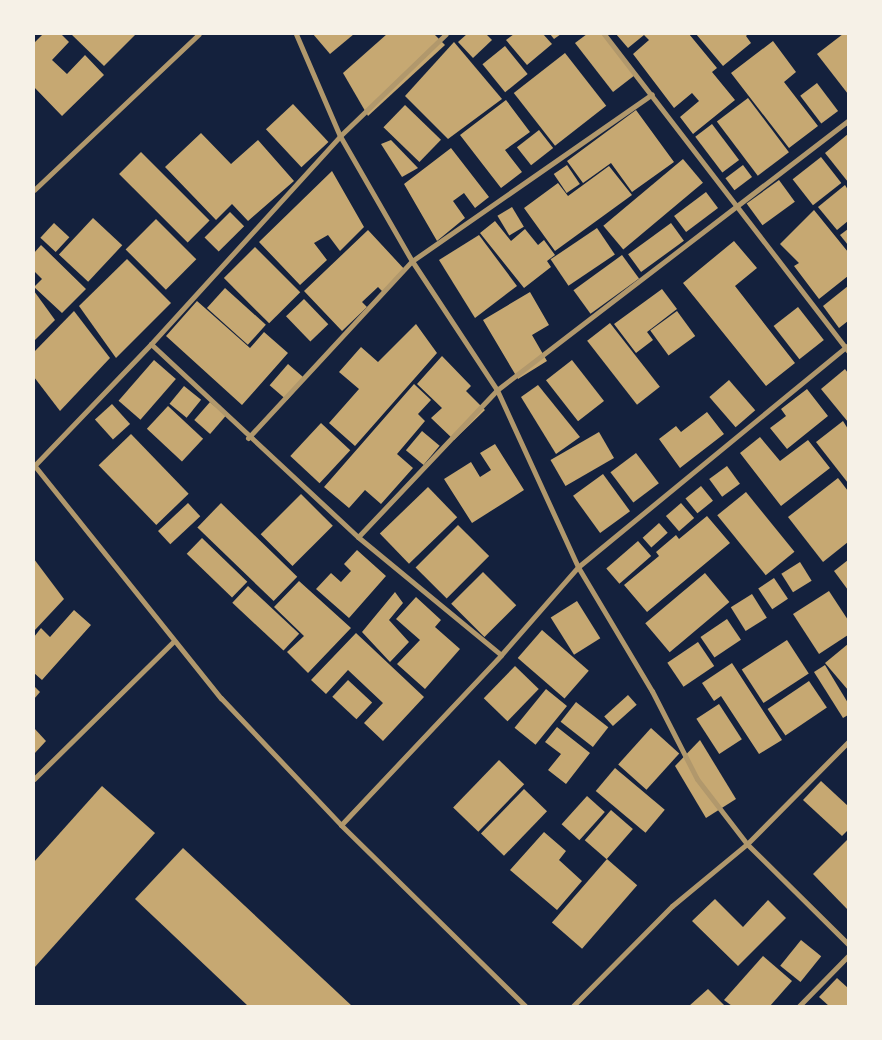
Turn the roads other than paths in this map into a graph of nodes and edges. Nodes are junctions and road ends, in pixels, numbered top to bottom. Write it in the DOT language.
graph roads {
  1 [pos="199,34"];
  2 [pos="296,34"];
  3 [pos="446,34"];
  4 [pos="604,34"];
  5 [pos="652,94"];
  6 [pos="848,120"];
  7 [pos="340,136"];
  8 [pos="34,190"];
  9 [pos="734,205"];
  10 [pos="412,261"];
  11 [pos="151,344"];
  12 [pos="847,348"];
  13 [pos="497,390"];
  14 [pos="248,438"];
  15 [pos="34,465"];
  16 [pos="358,538"];
  17 [pos="578,567"];
  18 [pos="173,642"];
  19 [pos="501,655"];
  20 [pos="848,742"];
  21 [pos="34,778"];
  22 [pos="341,825"];
  23 [pos="747,844"];
  24 [pos="848,944"];
  25 [pos="848,956"];
  26 [pos="525,1006"];
  27 [pos="573,1006"];
  28 [pos="799,1006"];
  1 -- 8 [label="street"];
  2 -- 7 [label="street"];
  3 -- 7 [label="street"];
  4 -- 5 [label="street"];
  5 -- 9 [label="street"];
  5 -- 10 [label="street"];
  6 -- 9 [label="street"];
  7 -- 10 [label="street"];
  7 -- 11 [label="street"];
  9 -- 12 [label="street"];
  9 -- 13 [label="street"];
  10 -- 13 [label="street"];
  10 -- 14 [label="street"];
  11 -- 14 [label="street"];
  11 -- 15 [label="street"];
  12 -- 17 [label="street"];
  13 -- 16 [label="street"];
  13 -- 17 [label="street"];
  14 -- 16 [label="street"];
  15 -- 18 [label="street"];
  16 -- 19 [label="street"];
  17 -- 19 [label="street"];
  17 -- 23 [label="street"];
  18 -- 21 [label="street"];
  18 -- 22 [label="street"];
  19 -- 22 [label="street"];
  20 -- 23 [label="street"];
  22 -- 26 [label="street"];
  23 -- 24 [label="street"];
  23 -- 27 [label="street"];
  25 -- 28 [label="street"];
}
